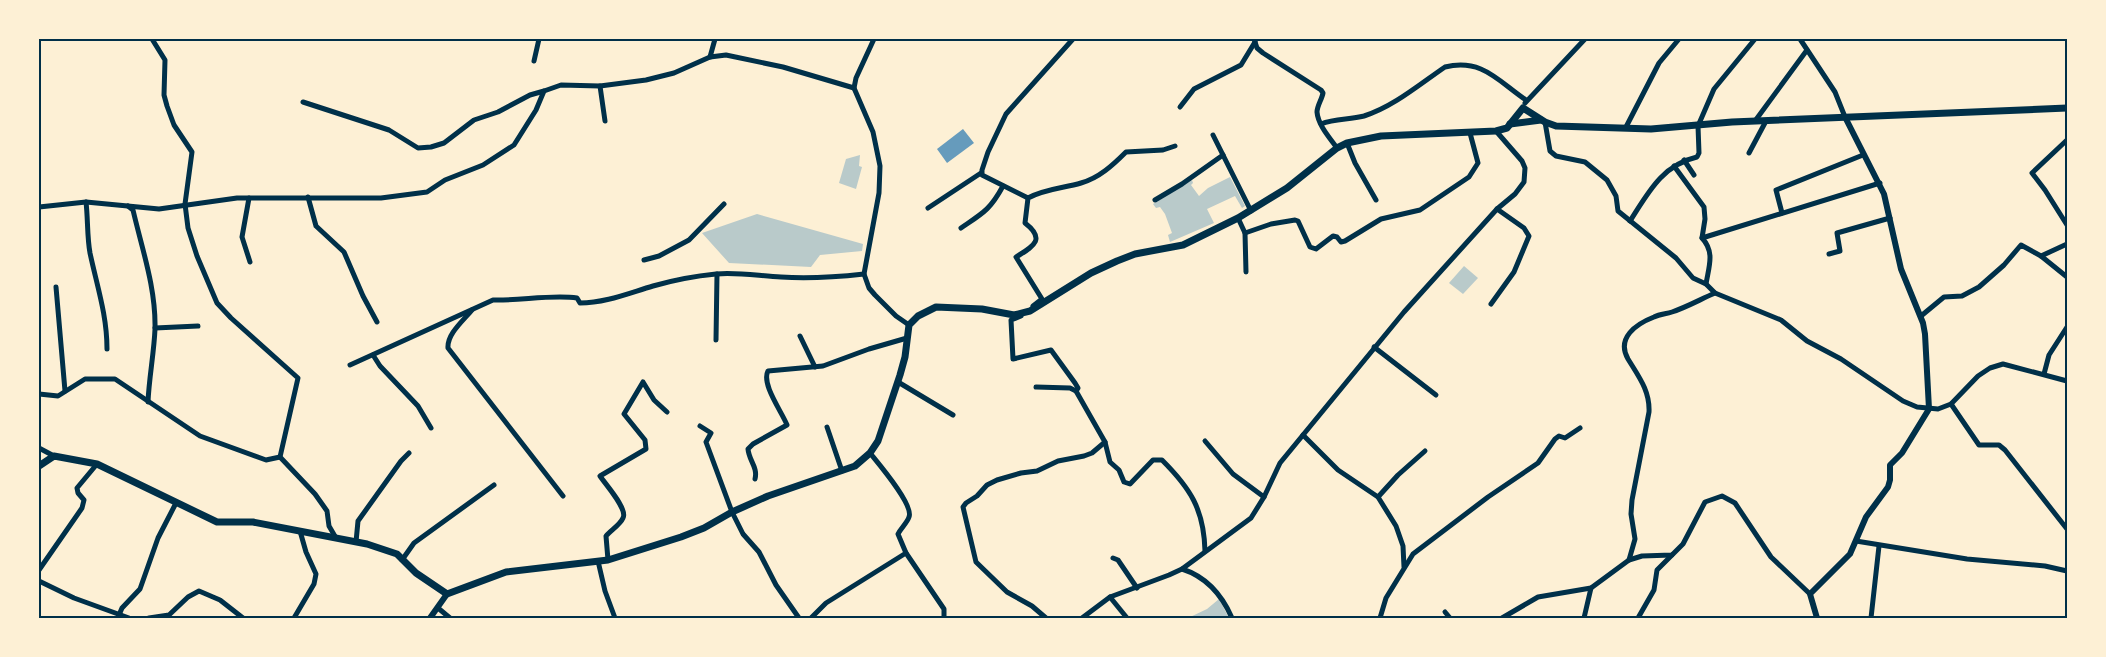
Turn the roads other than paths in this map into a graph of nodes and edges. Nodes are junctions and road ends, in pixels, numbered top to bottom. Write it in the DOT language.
graph roads {
  1 [pos="152,39"];
  2 [pos="539,39"];
  3 [pos="715,39"];
  4 [pos="874,39"];
  5 [pos="1073,39"];
  6 [pos="1585,39"];
  7 [pos="1679,39"];
  8 [pos="1755,39"];
  9 [pos="1800,39"];
  10 [pos="1254,40"];
  11 [pos="1807,50"];
  12 [pos="710,56"];
  13 [pos="534,61"];
  14 [pos="600,86"];
  15 [pos="854,88"];
  16 [pos="544,91"];
  17 [pos="1526,100"];
  18 [pos="303,102"];
  19 [pos="1180,107"];
  20 [pos="1522,108"];
  21 [pos="2067,108"];
  22 [pos="1845,117"];
  23 [pos="605,121"];
  24 [pos="1543,121"];
  25 [pos="1756,121"];
  26 [pos="1766,121"];
  27 [pos="1321,124"];
  28 [pos="1510,124"];
  29 [pos="1626,126"];
  30 [pos="1698,126"];
  31 [pos="1496,131"];
  32 [pos="1470,132"];
  33 [pos="1213,135"];
  34 [pos="2067,140"];
  35 [pos="1347,144"];
  36 [pos="1174,146"];
  37 [pos="1337,148"];
  38 [pos="1749,153"];
  39 [pos="1223,155"];
  40 [pos="1863,155"];
  41 [pos="1684,160"];
  42 [pos="1674,166"];
  43 [pos="981,173"];
  44 [pos="1694,175"];
  45 [pos="1880,183"];
  46 [pos="1003,186"];
  47 [pos="308,197"];
  48 [pos="249,198"];
  49 [pos="1028,198"];
  50 [pos="1155,200"];
  51 [pos="1376,200"];
  52 [pos="86,202"];
  53 [pos="185,204"];
  54 [pos="724,204"];
  55 [pos="127,205"];
  56 [pos="39,207"];
  57 [pos="928,208"];
  58 [pos="1497,209"];
  59 [pos="1251,211"];
  60 [pos="1782,213"];
  61 [pos="1238,218"];
  62 [pos="1890,218"];
  63 [pos="1630,221"];
  64 [pos="2067,226"];
  65 [pos="961,228"];
  66 [pos="1245,233"];
  67 [pos="1702,238"];
  68 [pos="2067,244"];
  69 [pos="1829,254"];
  70 [pos="2041,256"];
  71 [pos="644,260"];
  72 [pos="250,262"];
  73 [pos="1246,272"];
  74 [pos="717,274"];
  75 [pos="864,274"];
  76 [pos="2067,277"];
  77 [pos="1706,284"];
  78 [pos="56,287"];
  79 [pos="1715,292"];
  80 [pos="1491,304"];
  81 [pos="474,308"];
  82 [pos="1029,311"];
  83 [pos="1921,316"];
  84 [pos="378,322"];
  85 [pos="909,325"];
  86 [pos="198,326"];
  87 [pos="2067,327"];
  88 [pos="155,328"];
  89 [pos="800,336"];
  90 [pos="907,338"];
  91 [pos="716,340"];
  92 [pos="1374,348"];
  93 [pos="107,349"];
  94 [pos="373,355"];
  95 [pos="350,365"];
  96 [pos="815,367"];
  97 [pos="2044,374"];
  98 [pos="2067,381"];
  99 [pos="898,382"];
  100 [pos="1036,386"];
  101 [pos="65,391"];
  102 [pos="1076,391"];
  103 [pos="39,394"];
  104 [pos="1436,396"];
  105 [pos="148,402"];
  106 [pos="1951,404"];
  107 [pos="1929,409"];
  108 [pos="667,412"];
  109 [pos="953,415"];
  110 [pos="700,426"];
  111 [pos="827,427"];
  112 [pos="431,428"];
  113 [pos="1580,428"];
  114 [pos="1303,435"];
  115 [pos="1205,441"];
  116 [pos="1105,442"];
  117 [pos="39,448"];
  118 [pos="1425,451"];
  119 [pos="409,453"];
  120 [pos="870,453"];
  121 [pos="54,456"];
  122 [pos="280,457"];
  123 [pos="97,464"];
  124 [pos="39,466"];
  125 [pos="842,471"];
  126 [pos="755,479"];
  127 [pos="494,485"];
  128 [pos="563,496"];
  129 [pos="1264,497"];
  130 [pos="1378,497"];
  131 [pos="176,504"];
  132 [pos="732,512"];
  133 [pos="2067,529"];
  134 [pos="300,531"];
  135 [pos="336,539"];
  136 [pos="1856,541"];
  137 [pos="356,542"];
  138 [pos="1879,546"];
  139 [pos="1205,551"];
  140 [pos="906,553"];
  141 [pos="1672,555"];
  142 [pos="1113,558"];
  143 [pos="402,560"];
  144 [pos="608,560"];
  145 [pos="1630,560"];
  146 [pos="598,561"];
  147 [pos="1404,567"];
  148 [pos="1182,569"];
  149 [pos="39,570"];
  150 [pos="2067,571"];
  151 [pos="39,582"];
  152 [pos="1137,588"];
  153 [pos="1591,588"];
  154 [pos="447,594"];
  155 [pos="1810,594"];
  156 [pos="1110,597"];
  157 [pos="438,608"];
  158 [pos="1445,612"];
  159 [pos="119,615"];
  160 [pos="129,618"];
  161 [pos="149,618"];
  162 [pos="244,618"];
  163 [pos="294,618"];
  164 [pos="430,618"];
  165 [pos="450,618"];
  166 [pos="615,618"];
  167 [pos="799,618"];
  168 [pos="811,618"];
  169 [pos="944,618"];
  170 [pos="1046,618"];
  171 [pos="1082,618"];
  172 [pos="1127,618"];
  173 [pos="1232,618"];
  174 [pos="1380,618"];
  175 [pos="1450,618"];
  176 [pos="1502,618"];
  177 [pos="1584,618"];
  178 [pos="1638,618"];
  179 [pos="1817,618"];
  180 [pos="1871,618"];
  1 -- 53 [label="street"];
  2 -- 13 [label="street"];
  3 -- 12 [label="street"];
  4 -- 15 [label="street"];
  5 -- 43 [label="street"];
  6 -- 17 [label="street"];
  7 -- 29 [label="street"];
  8 -- 30 [label="street"];
  9 -- 11 [label="street"];
  10 -- 19 [label="street"];
  10 -- 27 [label="street"];
  11 -- 22 [label="street"];
  11 -- 25 [label="street"];
  12 -- 14 [label="street"];
  12 -- 15 [label="street"];
  14 -- 16 [label="street"];
  14 -- 23 [label="street"];
  15 -- 75 [label="street"];
  16 -- 18 [label="street"];
  16 -- 47 [label="street"];
  17 -- 20 [label="street"];
  17 -- 27 [label="street"];
  20 -- 24 [label="main road"];
  20 -- 28 [label="main road"];
  21 -- 22 [label="main road"];
  22 -- 26 [label="main road"];
  22 -- 40 [label="street"];
  24 -- 28 [label="main road"];
  24 -- 29 [label="main road"];
  24 -- 63 [label="street"];
  25 -- 26 [label="main road"];
  25 -- 30 [label="main road"];
  26 -- 38 [label="street"];
  27 -- 37 [label="street"];
  28 -- 31 [label="main road"];
  29 -- 30 [label="main road"];
  30 -- 41 [label="street"];
  31 -- 32 [label="main road"];
  31 -- 58 [label="street"];
  32 -- 35 [label="main road"];
  32 -- 66 [label="street"];
  33 -- 39 [label="street"];
  34 -- 64 [label="street"];
  35 -- 37 [label="main road"];
  35 -- 51 [label="street"];
  36 -- 49 [label="street"];
  37 -- 59 [label="main road"];
  39 -- 50 [label="street"];
  39 -- 59 [label="street"];
  40 -- 45 [label="street"];
  40 -- 60 [label="street"];
  41 -- 42 [label="street"];
  41 -- 44 [label="street"];
  42 -- 63 [label="street"];
  42 -- 67 [label="street"];
  43 -- 46 [label="street"];
  43 -- 57 [label="street"];
  45 -- 60 [label="street"];
  45 -- 62 [label="street"];
  46 -- 49 [label="street"];
  46 -- 65 [label="street"];
  47 -- 48 [label="street"];
  47 -- 84 [label="street"];
  48 -- 53 [label="street"];
  48 -- 72 [label="street"];
  49 -- 82 [label="street"];
  52 -- 55 [label="street"];
  52 -- 56 [label="street"];
  52 -- 93 [label="street"];
  53 -- 55 [label="street"];
  53 -- 122 [label="street"];
  54 -- 71 [label="street"];
  55 -- 88 [label="street"];
  58 -- 80 [label="street"];
  58 -- 92 [label="street"];
  59 -- 61 [label="main road"];
  60 -- 67 [label="street"];
  61 -- 66 [label="street"];
  61 -- 82 [label="main road"];
  62 -- 69 [label="street"];
  62 -- 83 [label="street"];
  63 -- 77 [label="street"];
  66 -- 73 [label="street"];
  67 -- 77 [label="street"];
  68 -- 70 [label="street"];
  70 -- 76 [label="street"];
  70 -- 83 [label="street"];
  74 -- 75 [label="street"];
  74 -- 81 [label="street"];
  74 -- 91 [label="street"];
  75 -- 85 [label="street"];
  77 -- 79 [label="street"];
  78 -- 101 [label="street"];
  79 -- 107 [label="street"];
  79 -- 145 [label="street"];
  81 -- 94 [label="street"];
  81 -- 128 [label="street"];
  82 -- 85 [label="main road"];
  82 -- 102 [label="street"];
  83 -- 107 [label="street"];
  85 -- 90 [label="main road"];
  86 -- 88 [label="street"];
  87 -- 97 [label="street"];
  88 -- 105 [label="street"];
  89 -- 96 [label="street"];
  90 -- 96 [label="street"];
  90 -- 99 [label="main road"];
  92 -- 104 [label="street"];
  92 -- 114 [label="street"];
  94 -- 95 [label="street"];
  94 -- 112 [label="street"];
  96 -- 126 [label="street"];
  97 -- 98 [label="street"];
  97 -- 106 [label="street"];
  99 -- 109 [label="street"];
  99 -- 120 [label="main road"];
  100 -- 102 [label="street"];
  101 -- 103 [label="street"];
  101 -- 105 [label="street"];
  102 -- 116 [label="street"];
  105 -- 122 [label="street"];
  106 -- 107 [label="street"];
  106 -- 133 [label="street"];
  107 -- 136 [label="street"];
  108 -- 144 [label="street"];
  110 -- 132 [label="street"];
  111 -- 125 [label="street"];
  113 -- 147 [label="street"];
  114 -- 129 [label="street"];
  114 -- 130 [label="street"];
  115 -- 129 [label="street"];
  116 -- 139 [label="street"];
  116 -- 170 [label="street"];
  117 -- 121 [label="street"];
  118 -- 130 [label="street"];
  119 -- 137 [label="street"];
  120 -- 125 [label="main road"];
  120 -- 140 [label="street"];
  121 -- 123 [label="main road"];
  121 -- 124 [label="main road"];
  122 -- 135 [label="street"];
  123 -- 131 [label="main road"];
  123 -- 149 [label="street"];
  125 -- 132 [label="main road"];
  127 -- 143 [label="street"];
  129 -- 139 [label="street"];
  130 -- 147 [label="street"];
  131 -- 134 [label="main road"];
  131 -- 159 [label="street"];
  132 -- 144 [label="main road"];
  132 -- 167 [label="street"];
  134 -- 135 [label="main road"];
  134 -- 163 [label="street"];
  135 -- 137 [label="main road"];
  136 -- 138 [label="street"];
  136 -- 155 [label="street"];
  137 -- 143 [label="main road"];
  138 -- 150 [label="street"];
  138 -- 180 [label="street"];
  139 -- 148 [label="street"];
  140 -- 168 [label="street"];
  140 -- 169 [label="street"];
  141 -- 145 [label="street"];
  141 -- 155 [label="street"];
  141 -- 178 [label="street"];
  142 -- 152 [label="street"];
  143 -- 154 [label="main road"];
  144 -- 146 [label="main road"];
  145 -- 153 [label="street"];
  146 -- 154 [label="main road"];
  146 -- 166 [label="street"];
  147 -- 174 [label="street"];
  148 -- 152 [label="street"];
  148 -- 173 [label="street"];
  151 -- 159 [label="street"];
  152 -- 156 [label="street"];
  153 -- 176 [label="street"];
  153 -- 177 [label="street"];
  154 -- 157 [label="street"];
  155 -- 179 [label="street"];
  156 -- 171 [label="street"];
  156 -- 172 [label="street"];
  157 -- 164 [label="street"];
  157 -- 165 [label="street"];
  158 -- 175 [label="street"];
  159 -- 160 [label="street"];
  161 -- 162 [label="street"];
}
